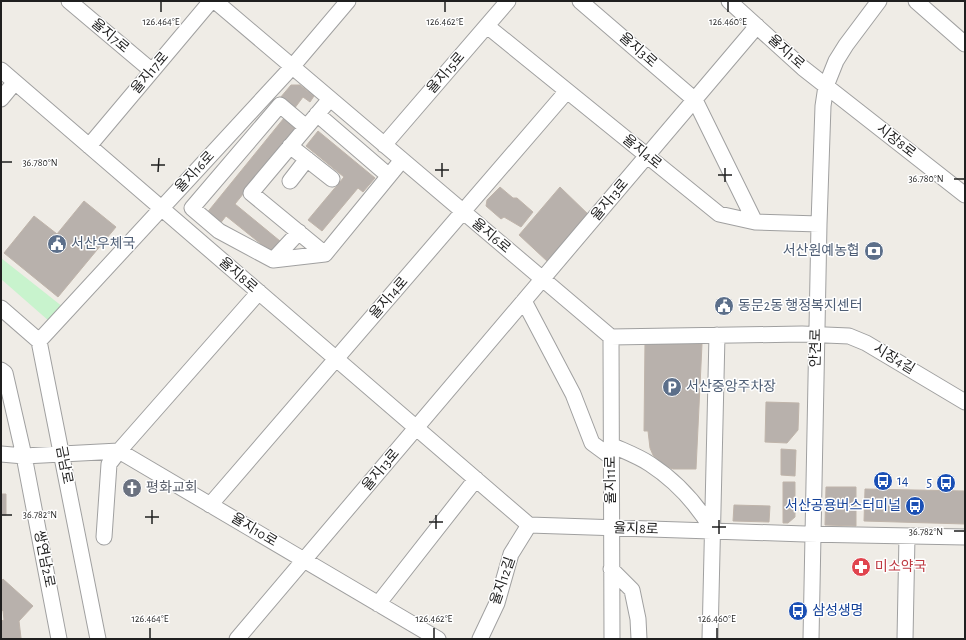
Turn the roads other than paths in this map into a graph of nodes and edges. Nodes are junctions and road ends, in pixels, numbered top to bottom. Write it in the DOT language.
graph roads {
  1 [pos="69,1"];
  2 [pos="211,1"];
  3 [pos="215,1"];
  4 [pos="348,1"];
  5 [pos="508,1"];
  6 [pos="580,1"];
  7 [pos="729,1"];
  8 [pos="879,1"];
  9 [pos="916,1"];
  10 [pos="487,26"];
  11 [pos="757,26"];
  12 [pos="965,44"];
  13 [pos="292,67"];
  14 [pos="1,70"];
  15 [pos="152,71"];
  16 [pos="15,82"];
  17 [pos="826,86"];
  18 [pos="567,91"];
  19 [pos="1,99"];
  20 [pos="330,99"];
  21 [pos="695,100"];
  22 [pos="317,114"];
  23 [pos="306,128"];
  24 [pos="384,145"];
  25 [pos="89,146"];
  26 [pos="290,146"];
  27 [pos="647,156"];
  28 [pos="307,159"];
  29 [pos="402,160"];
  30 [pos="389,176"];
  31 [pos="332,179"];
  32 [pos="290,181"];
  33 [pos="965,195"];
  34 [pos="161,208"];
  35 [pos="463,212"];
  36 [pos="755,222"];
  37 [pos="819,224"];
  38 [pos="299,232"];
  39 [pos="325,254"];
  40 [pos="273,260"];
  41 [pos="542,279"];
  42 [pos="259,292"];
  43 [pos="524,301"];
  44 [pos="1,308"];
  45 [pos="816,335"];
  46 [pos="717,336"];
  47 [pos="611,337"];
  48 [pos="39,341"];
  49 [pos="336,359"];
  50 [pos="1,370"];
  51 [pos="965,402"];
  52 [pos="416,428"];
  53 [pos="119,451"];
  54 [pos="611,451"];
  55 [pos="1,454"];
  56 [pos="61,454"];
  57 [pos="24,456"];
  58 [pos="476,479"];
  59 [pos="210,505"];
  60 [pos="529,525"];
  61 [pos="611,528"];
  62 [pos="713,531"];
  63 [pos="813,534"];
  64 [pos="907,536"];
  65 [pos="104,537"];
  66 [pos="965,537"];
  67 [pos="304,560"];
  68 [pos="611,569"];
  69 [pos="378,604"];
  70 [pos="59,639"];
  71 [pos="98,639"];
  72 [pos="237,639"];
  73 [pos="438,639"];
  74 [pos="480,639"];
  75 [pos="612,639"];
  76 [pos="639,639"];
  77 [pos="710,639"];
  78 [pos="811,639"];
  79 [pos="905,639"];
  1 -- 15 [label="street, 율지7로"];
  2 -- 15 [label="street, 율지17로"];
  3 -- 13 [label="street, 율지6로"];
  4 -- 13 [label="street, 율지16로"];
  5 -- 10 [label="street, 율지15로"];
  6 -- 21 [label="street, 율지3로"];
  7 -- 11 [label="street, 율지1로"];
  8 -- 17 [label="street, 안견로"];
  9 -- 12 [label="street"];
  10 -- 18 [label="street, 율지4로"];
  10 -- 24 [label="street, 율지15로"];
  11 -- 17 [label="street, 율지1로"];
  11 -- 21 [label="street, 율지13로"];
  13 -- 20 [label="street, 율지6로"];
  13 -- 34 [label="street, 율지16로"];
  14 -- 16 [label="street, 율지8로"];
  15 -- 25 [label="street, 율지17로"];
  16 -- 19 [label="street"];
  16 -- 25 [label="street, 율지8로"];
  17 -- 33 [label="street, 시장8로"];
  17 -- 37 [label="street, 안견로"];
  18 -- 27 [label="street, 율지4로"];
  18 -- 35 [label="street, 율지14로"];
  20 -- 22 [label="street"];
  20 -- 24 [label="street, 율지6로"];
  21 -- 27 [label="street, 율지13로"];
  21 -- 36 [label="street"];
  22 -- 23 [label="street"];
  22 -- 30 [label="street"];
  23 -- 26 [label="street"];
  23 -- 40 [label="street"];
  24 -- 29 [label="street, 율지6로"];
  25 -- 34 [label="street, 율지8로"];
  26 -- 28 [label="street"];
  26 -- 38 [label="street"];
  27 -- 36 [label="street, 율지4로"];
  27 -- 41 [label="street, 율지13로"];
  28 -- 31 [label="street"];
  28 -- 32 [label="street"];
  29 -- 30 [label="street"];
  29 -- 35 [label="street, 율지6로"];
  30 -- 39 [label="street"];
  34 -- 42 [label="street, 율지8로"];
  34 -- 48 [label="street, 율지16로"];
  35 -- 41 [label="street, 율지6로"];
  35 -- 49 [label="street, 율지14로"];
  36 -- 37 [label="street, 율지4로"];
  37 -- 45 [label="street, 안견로"];
  38 -- 39 [label="street"];
  38 -- 40 [label="street"];
  39 -- 40 [label="street"];
  41 -- 43 [label="street, 율지13로"];
  41 -- 47 [label="street, 율지6로"];
  42 -- 49 [label="street, 율지8로"];
  42 -- 53 [label="street"];
  43 -- 52 [label="street, 율지13로"];
  43 -- 54 [label="street"];
  44 -- 48 [label="street"];
  45 -- 46 [label="street"];
  45 -- 51 [label="street, 시장4길"];
  45 -- 63 [label="street, 안견로"];
  46 -- 47 [label="street"];
  46 -- 62 [label="street"];
  47 -- 54 [label="street, 율지11로"];
  48 -- 56 [label="street, 금남로"];
  49 -- 52 [label="street, 율지8로"];
  49 -- 59 [label="street, 율지14로"];
  50 -- 57 [label="street, 쌍연남2로"];
  52 -- 58 [label="street, 율지8로"];
  52 -- 67 [label="street, 율지13로"];
  53 -- 56 [label="street"];
  53 -- 59 [label="street, 율지10로"];
  53 -- 65 [label="street"];
  54 -- 61 [label="street, 율지11로"];
  54 -- 62 [label="street"];
  55 -- 57 [label="street"];
  56 -- 57 [label="street"];
  56 -- 71 [label="street, 금남로"];
  57 -- 70 [label="street, 쌍연남2로"];
  58 -- 60 [label="street, 율지8로"];
  58 -- 69 [label="street"];
  59 -- 67 [label="street, 율지10로"];
  60 -- 61 [label="street, 율지8로"];
  60 -- 74 [label="street, 율지12길"];
  61 -- 62 [label="street, 율지8로"];
  61 -- 68 [label="street, 율지11로"];
  62 -- 63 [label="street, 율지8로"];
  62 -- 77 [label="street"];
  63 -- 64 [label="street, 율지8로"];
  63 -- 78 [label="street, 안견로"];
  64 -- 66 [label="street, 율지8로"];
  64 -- 79 [label="street"];
  67 -- 69 [label="street, 율지10로"];
  67 -- 72 [label="street, 율지13로"];
  68 -- 75 [label="street, 율지11로"];
  68 -- 76 [label="street"];
  69 -- 73 [label="street, 율지10로"];
}
